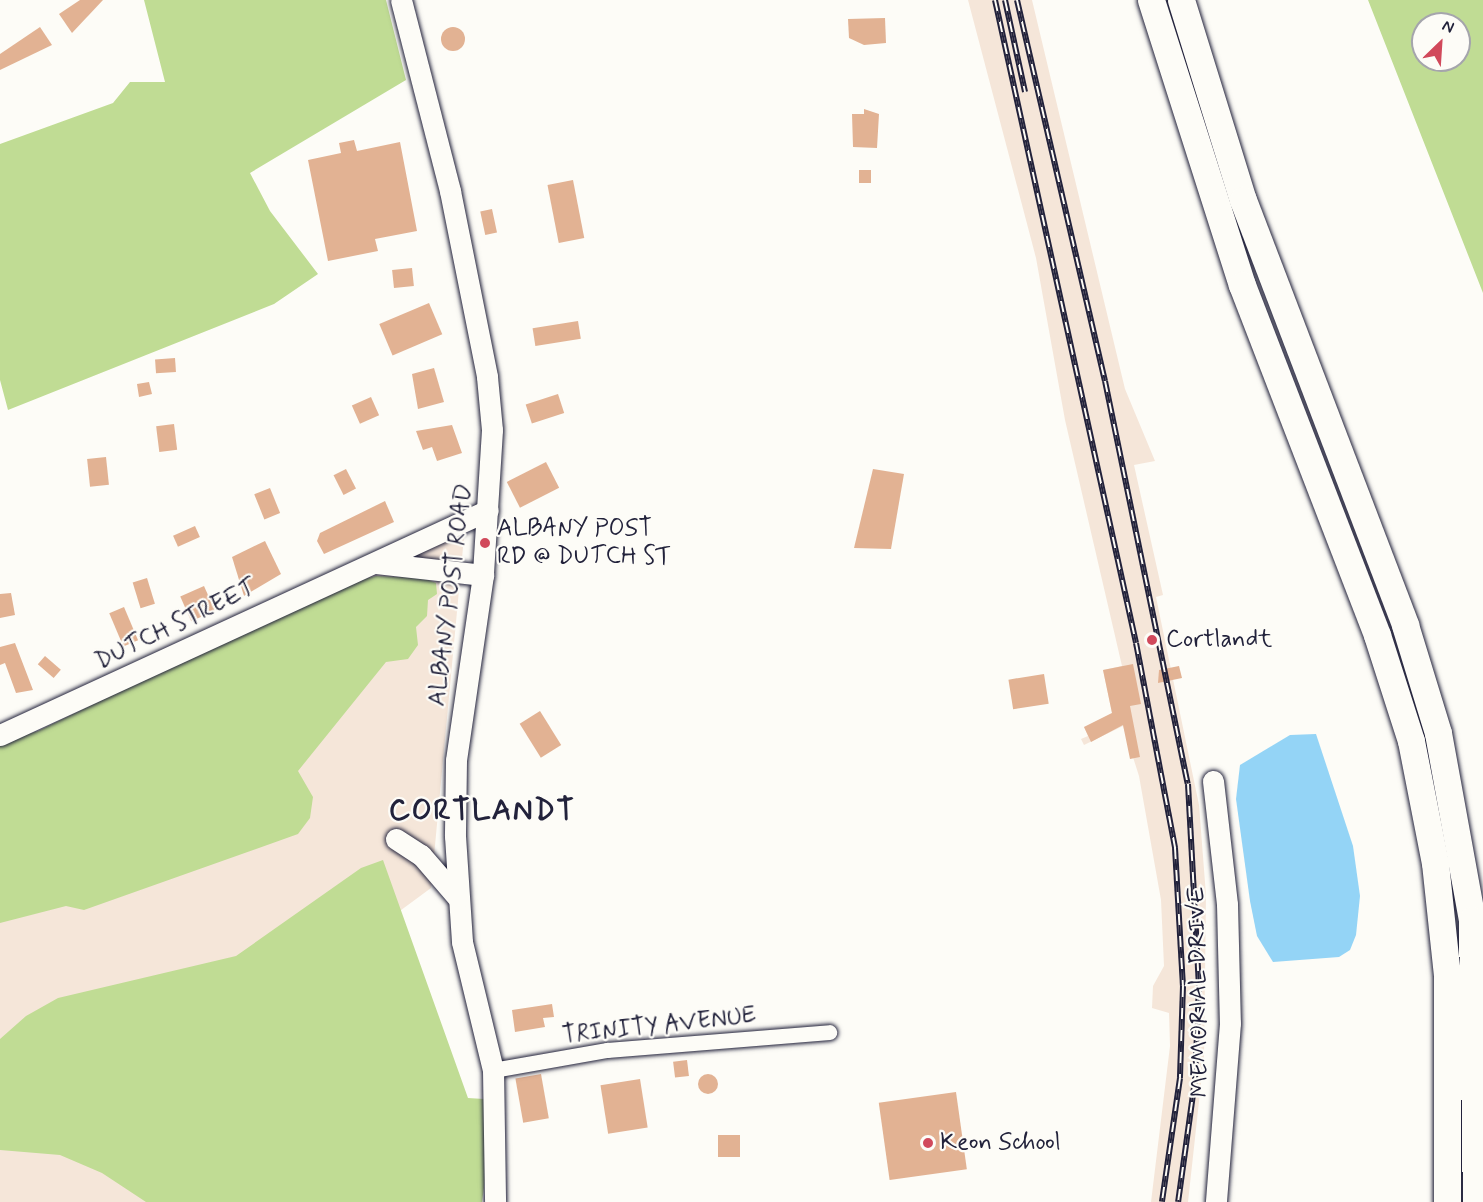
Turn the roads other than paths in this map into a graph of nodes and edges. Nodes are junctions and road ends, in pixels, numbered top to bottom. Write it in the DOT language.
graph roads {
  1 [pos="401,0"];
  2 [pos="1151,0"];
  3 [pos="1181,0"];
  4 [pos="488,510"];
  5 [pos="376,563"];
  6 [pos="483,574"];
  7 [pos="0,735"];
  8 [pos="1213,781"];
  9 [pos="396,839"];
  10 [pos="458,898"];
  11 [pos="829,1032"];
  12 [pos="494,1070"];
  13 [pos="495,1202"];
  14 [pos="1216,1202"];
  15 [pos="1447,1202"];
  16 [pos="1476,1202"];
  1 -- 4 [label="main road, ALBANY POST ROAD"];
  2 -- 15 [label="highway"];
  3 -- 16 [label="highway"];
  4 -- 5 [label="main road, DUTCH STREET"];
  4 -- 6 [label="main road, ALBANY POST ROAD"];
  5 -- 6 [label="main road"];
  5 -- 7 [label="main road, DUTCH STREET"];
  6 -- 10 [label="main road, ALBANY POST ROAD"];
  8 -- 14 [label="main road, MEMORIAL DRIVE"];
  9 -- 10 [label="main road"];
  10 -- 12 [label="main road, ALBANY POST ROAD"];
  11 -- 12 [label="street, TRINITY AVENUE"];
  12 -- 13 [label="main road, ALBANY POST ROAD"];
}
